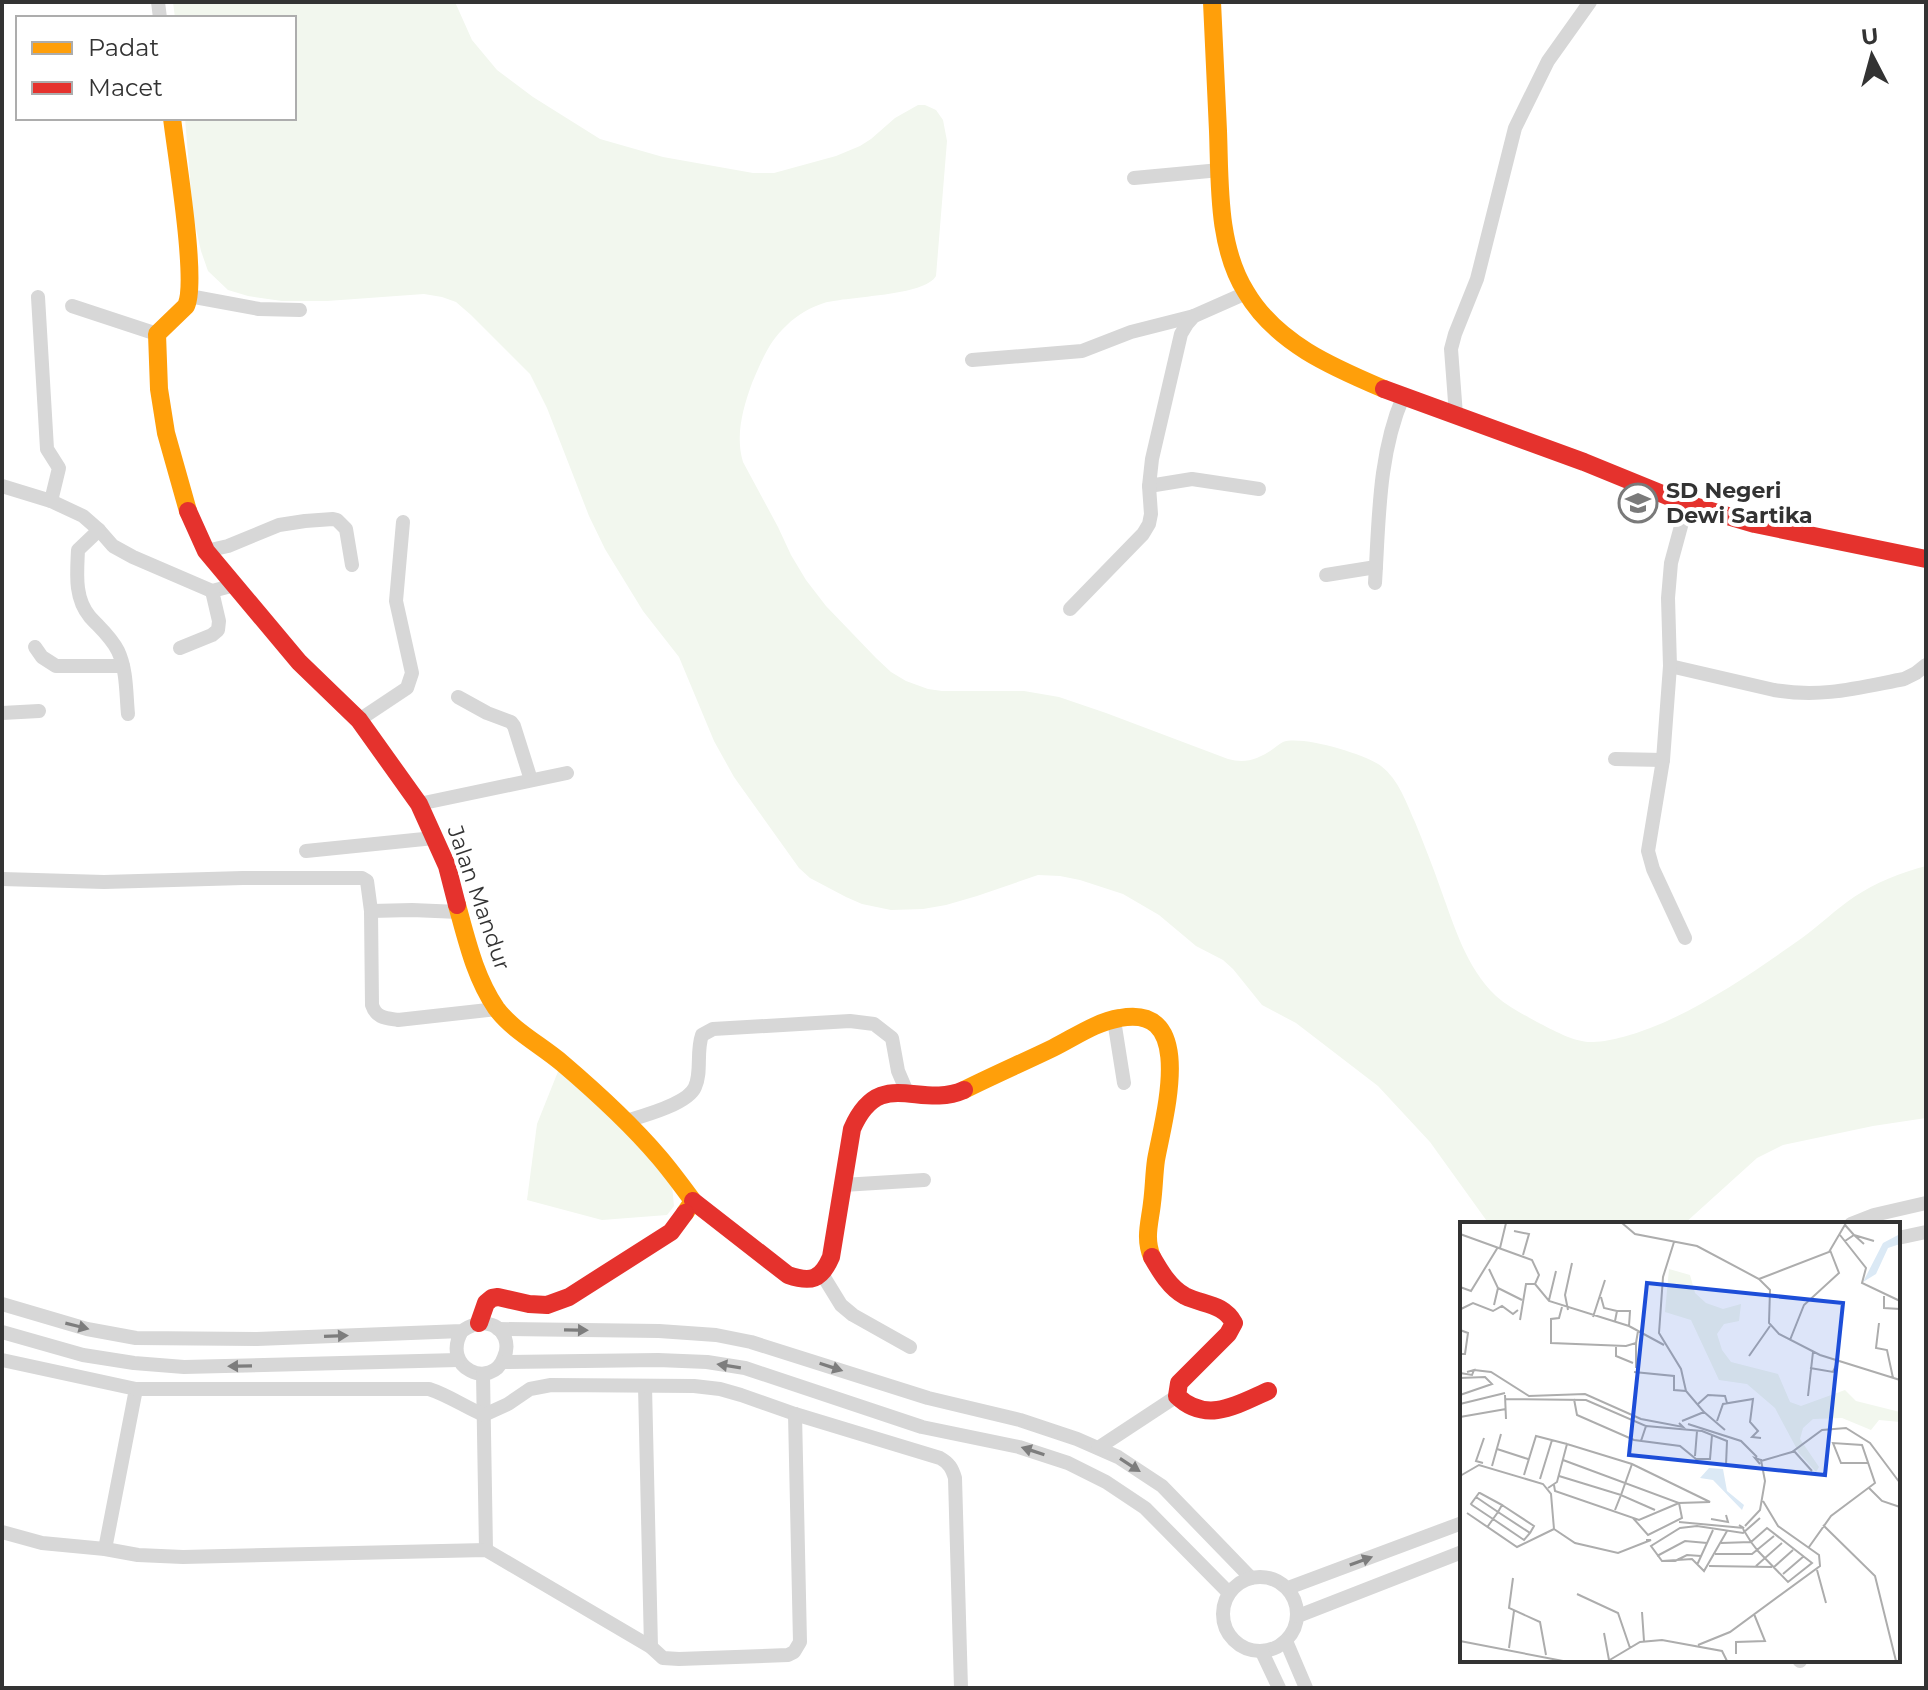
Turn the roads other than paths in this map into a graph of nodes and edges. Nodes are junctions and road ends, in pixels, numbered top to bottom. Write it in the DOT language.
graph roads {
  1 [pos="1212,2"];
  2 [pos="1590,2"];
  3 [pos="172,120"];
  4 [pos="1220,170"];
  5 [pos="1134,178"];
  6 [pos="1246,293"];
  7 [pos="189,296"];
  8 [pos="38,297"];
  9 [pos="72,306"];
  10 [pos="300,310"];
  11 [pos="1194,316"];
  12 [pos="157,334"];
  13 [pos="972,360"];
  14 [pos="1403,397"];
  15 [pos="1456,415"];
  16 [pos="2,486"];
  17 [pos="1149,486"];
  18 [pos="1259,489"];
  19 [pos="51,501"];
  20 [pos="1687,504"];
  21 [pos="403,522"];
  22 [pos="99,530"];
  23 [pos="206,551"];
  24 [pos="1926,559"];
  25 [pos="352,565"];
  26 [pos="1376,567"];
  27 [pos="1326,575"];
  28 [pos="1375,583"];
  29 [pos="235,585"];
  30 [pos="212,591"];
  31 [pos="1070,609"];
  32 [pos="35,647"];
  33 [pos="180,648"];
  34 [pos="1926,665"];
  35 [pos="123,666"];
  36 [pos="1670,666"];
  37 [pos="458,697"];
  38 [pos="39,711"];
  39 [pos="2,713"];
  40 [pos="128,714"];
  41 [pos="359,720"];
  42 [pos="1615,759"];
  43 [pos="1663,760"];
  44 [pos="567,773"];
  45 [pos="531,780"];
  46 [pos="419,804"];
  47 [pos="434,838"];
  48 [pos="306,851"];
  49 [pos="2,879"];
  50 [pos="371,911"];
  51 [pos="459,912"];
  52 [pos="1685,938"];
  53 [pos="497,1009"];
  54 [pos="1114,1020"];
  55 [pos="1124,1083"];
  56 [pos="907,1092"];
  57 [pos="626,1121"];
  58 [pos="924,1180"];
  59 [pos="843,1185"];
  60 [pos="693,1201"];
  61 [pos="1926,1203"];
  62 [pos="1856,1222"];
  63 [pos="1926,1232"];
  64 [pos="1900,1238"];
  65 [pos="822,1274"];
  66 [pos="2,1304"];
  67 [pos="480,1328"];
  68 [pos="2,1332"];
  69 [pos="910,1347"];
  70 [pos="2,1360"];
  71 [pos="458,1360"];
  72 [pos="503,1362"];
  73 [pos="483,1374"];
  74 [pos="645,1386"];
  75 [pos="136,1389"];
  76 [pos="1268,1391"];
  77 [pos="1177,1396"];
  78 [pos="795,1414"];
  79 [pos="484,1415"];
  80 [pos="1098,1448"];
  81 [pos="1460,1524"];
  82 [pos="2,1532"];
  83 [pos="105,1549"];
  84 [pos="486,1550"];
  85 [pos="1460,1553"];
  86 [pos="1251,1578"];
  87 [pos="1288,1588"];
  88 [pos="1229,1593"];
  89 [pos="1298,1616"];
  90 [pos="1286,1641"];
  91 [pos="651,1647"];
  92 [pos="1262,1652"];
  93 [pos="961,1688"];
  94 [pos="1279,1688"];
  95 [pos="1306,1688"];
  1 -- 4 [label="street"];
  2 -- 15 [label="street"];
  3 -- 7 [label="street"];
  4 -- 5 [label="street"];
  4 -- 6 [label="street"];
  6 -- 11 [label="street"];
  6 -- 14 [label="street"];
  7 -- 10 [label="street"];
  7 -- 12 [label="street"];
  8 -- 19 [label="street"];
  9 -- 12 [label="street"];
  11 -- 13 [label="street"];
  11 -- 17 [label="street"];
  12 -- 23 [label="street, Jalan Mandur"];
  14 -- 15 [label="street"];
  14 -- 26 [label="street"];
  15 -- 20 [label="street"];
  16 -- 19 [label="street"];
  17 -- 18 [label="street"];
  17 -- 31 [label="street"];
  19 -- 22 [label="street"];
  20 -- 24 [label="street"];
  20 -- 36 [label="street"];
  21 -- 41 [label="street"];
  22 -- 30 [label="street"];
  22 -- 35 [label="street"];
  23 -- 25 [label="street"];
  23 -- 29 [label="street, Jalan Mandur"];
  26 -- 27 [label="street"];
  26 -- 28 [label="street"];
  29 -- 30 [label="street"];
  29 -- 41 [label="street, Jalan Mandur"];
  30 -- 33 [label="street"];
  32 -- 35 [label="street"];
  34 -- 36 [label="street"];
  35 -- 40 [label="street"];
  36 -- 43 [label="street"];
  37 -- 45 [label="street"];
  38 -- 39 [label="street"];
  41 -- 46 [label="street, Jalan Mandur"];
  42 -- 43 [label="street"];
  43 -- 52 [label="street"];
  44 -- 45 [label="street"];
  45 -- 46 [label="street"];
  46 -- 47 [label="street, Jalan Mandur"];
  47 -- 48 [label="street"];
  47 -- 51 [label="street, Jalan Mandur"];
  49 -- 50 [label="street"];
  50 -- 51 [label="street"];
  50 -- 53 [label="street"];
  51 -- 53 [label="street, Jalan Mandur"];
  53 -- 57 [label="street, Jalan Mandur"];
  54 -- 55 [label="street"];
  54 -- 56 [label="street"];
  54 -- 77 [label="street"];
  56 -- 57 [label="street"];
  56 -- 59 [label="street"];
  57 -- 60 [label="street, Jalan Mandur"];
  58 -- 59 [label="street"];
  59 -- 65 [label="street"];
  60 -- 65 [label="street, Jalan Mandur"];
  60 -- 67 [label="street"];
  61 -- 62 [label="street"];
  63 -- 64 [label="street"];
  65 -- 69 [label="street"];
  66 -- 67 [label="street, one-way"];
  67 -- 71 [label="street"];
  67 -- 72 [label="street"];
  67 -- 80 [label="street, one-way"];
  71 -- 68 [label="street, one-way"];
  70 -- 75 [label="street"];
  71 -- 73 [label="street"];
  72 -- 73 [label="street"];
  88 -- 72 [label="street, one-way"];
  73 -- 79 [label="street"];
  74 -- 78 [label="street"];
  74 -- 79 [label="street"];
  74 -- 91 [label="street"];
  75 -- 79 [label="street"];
  75 -- 83 [label="street"];
  76 -- 77 [label="street"];
  77 -- 80 [label="street"];
  78 -- 91 [label="street"];
  78 -- 93 [label="street"];
  79 -- 84 [label="street"];
  80 -- 86 [label="street, one-way"];
  87 -- 81 [label="street, one-way"];
  82 -- 83 [label="street"];
  83 -- 84 [label="street"];
  84 -- 91 [label="street"];
  85 -- 89 [label="street"];
  86 -- 87 [label="street"];
  86 -- 88 [label="street"];
  87 -- 89 [label="street"];
  88 -- 92 [label="street"];
  89 -- 90 [label="street"];
  90 -- 92 [label="street"];
  90 -- 95 [label="street"];
  92 -- 94 [label="street"];
}
